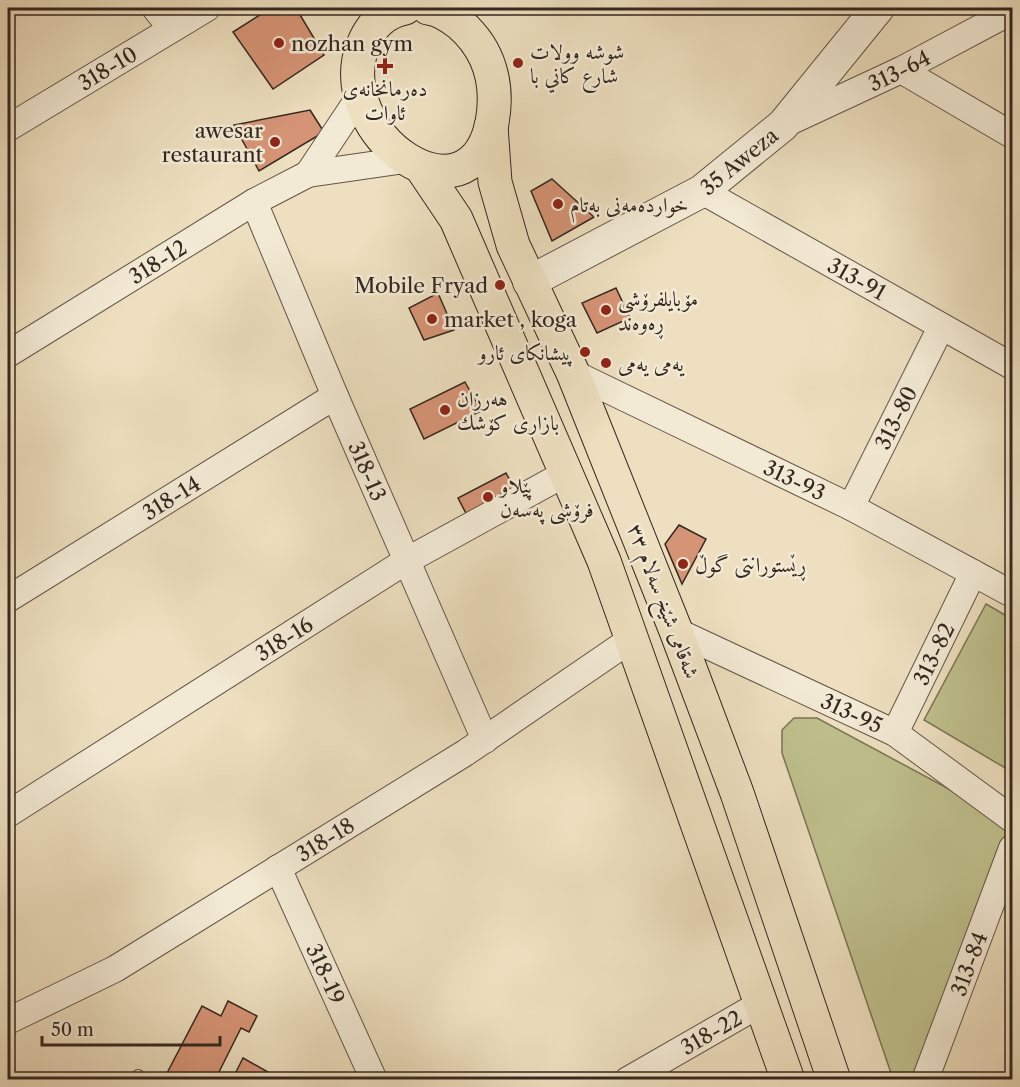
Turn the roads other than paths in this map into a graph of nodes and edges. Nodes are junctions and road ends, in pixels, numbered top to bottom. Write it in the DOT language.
graph roads {
  1 [pos="155,8"];
  2 [pos="207,8"];
  3 [pos="405,8"];
  4 [pos="428,8"];
  5 [pos="434,8"];
  6 [pos="878,8"];
  7 [pos="1012,10"];
  8 [pos="365,21"];
  9 [pos="172,29"];
  10 [pos="900,70"];
  11 [pos="360,96"];
  12 [pos="783,125"];
  13 [pos="491,126"];
  14 [pos="8,128"];
  15 [pos="1012,135"];
  16 [pos="413,164"];
  17 [pos="308,174"];
  18 [pos="702,191"];
  19 [pos="254,202"];
  20 [pos="529,282"];
  21 [pos="941,327"];
  22 [pos="8,354"];
  23 [pos="1012,366"];
  24 [pos="573,373"];
  25 [pos="335,396"];
  26 [pos="568,472"];
  27 [pos="851,507"];
  28 [pos="406,561"];
  29 [pos="973,573"];
  30 [pos="1012,594"];
  31 [pos="8,599"];
  32 [pos="676,631"];
  33 [pos="633,638"];
  34 [pos="895,733"];
  35 [pos="485,740"];
  36 [pos="8,814"];
  37 [pos="1012,819"];
  38 [pos="1012,848"];
  39 [pos="278,868"];
  40 [pos="762,1003"];
  41 [pos="8,1021"];
  42 [pos="374,1080"];
  43 [pos="628,1080"];
  44 [pos="788,1080"];
  45 [pos="834,1080"];
  46 [pos="925,1080"];
  1 -- 9 [label="street"];
  2 -- 9 [label="street, 318-10"];
  3 -- 8 [label="main road, شەقامی شێخ سەلام ٣٣"];
  4 -- 5 [label="main road, شەقامی شێخ سەلام ٣٣"];
  5 -- 13 [label="main road, شەقامی شێخ سەلام ٣٣"];
  6 -- 12 [label="street, 35 Aweza"];
  7 -- 10 [label="street, 313-64"];
  8 -- 11 [label="main road, شەقامی شێخ سەلام ٣٣"];
  9 -- 14 [label="street, 318-10"];
  10 -- 12 [label="street, 313-64"];
  10 -- 15 [label="street"];
  11 -- 16 [label="main road, شەقامی شێخ سەلام ٣٣"];
  11 -- 17 [label="street, 318-12"];
  12 -- 18 [label="street, 35 Aweza"];
  13 -- 16 [label="main road, شەقامی شێخ سەلام ٣٣"];
  13 -- 20 [label="main road, شەقامی شێخ سەلام ٣٣"];
  16 -- 17 [label="street, 318-12"];
  16 -- 26 [label="main road, شەقامی شێخ سەلام ٣٣"];
  17 -- 19 [label="street, 318-12"];
  18 -- 20 [label="street, 35 Aweza"];
  18 -- 21 [label="street, 313-91"];
  19 -- 22 [label="street, 318-12"];
  19 -- 25 [label="street, 318-13"];
  20 -- 24 [label="main road, شەقامی شێخ سەلام ٣٣"];
  21 -- 23 [label="street, 313-91"];
  21 -- 27 [label="street, 313-80"];
  24 -- 27 [label="street, 313-93"];
  24 -- 32 [label="main road, شەقامی شێخ سەلام ٣٣"];
  25 -- 28 [label="street, 318-13"];
  25 -- 31 [label="street, 318-14"];
  26 -- 28 [label="street, 318-16"];
  26 -- 33 [label="main road, شەقامی شێخ سەلام ٣٣"];
  27 -- 29 [label="street, 313-93"];
  28 -- 35 [label="street, 318-13"];
  28 -- 36 [label="street, 318-16"];
  29 -- 30 [label="street, 313-93"];
  29 -- 34 [label="street, 313-82"];
  32 -- 34 [label="street, 313-95"];
  32 -- 45 [label="main road, شەقامی شێخ سەلام ٣٣"];
  33 -- 35 [label="street, 318-18"];
  33 -- 40 [label="main road, شەقامی شێخ سەلام ٣٣"];
  34 -- 37 [label="street, 313-95"];
  35 -- 39 [label="street, 318-18"];
  38 -- 46 [label="street, 313-84"];
  39 -- 41 [label="street, 318-18"];
  39 -- 42 [label="street, 318-19"];
  40 -- 43 [label="street, 318-22"];
  40 -- 44 [label="main road, شەقامی شێخ سەلام ٣٣"];
}
